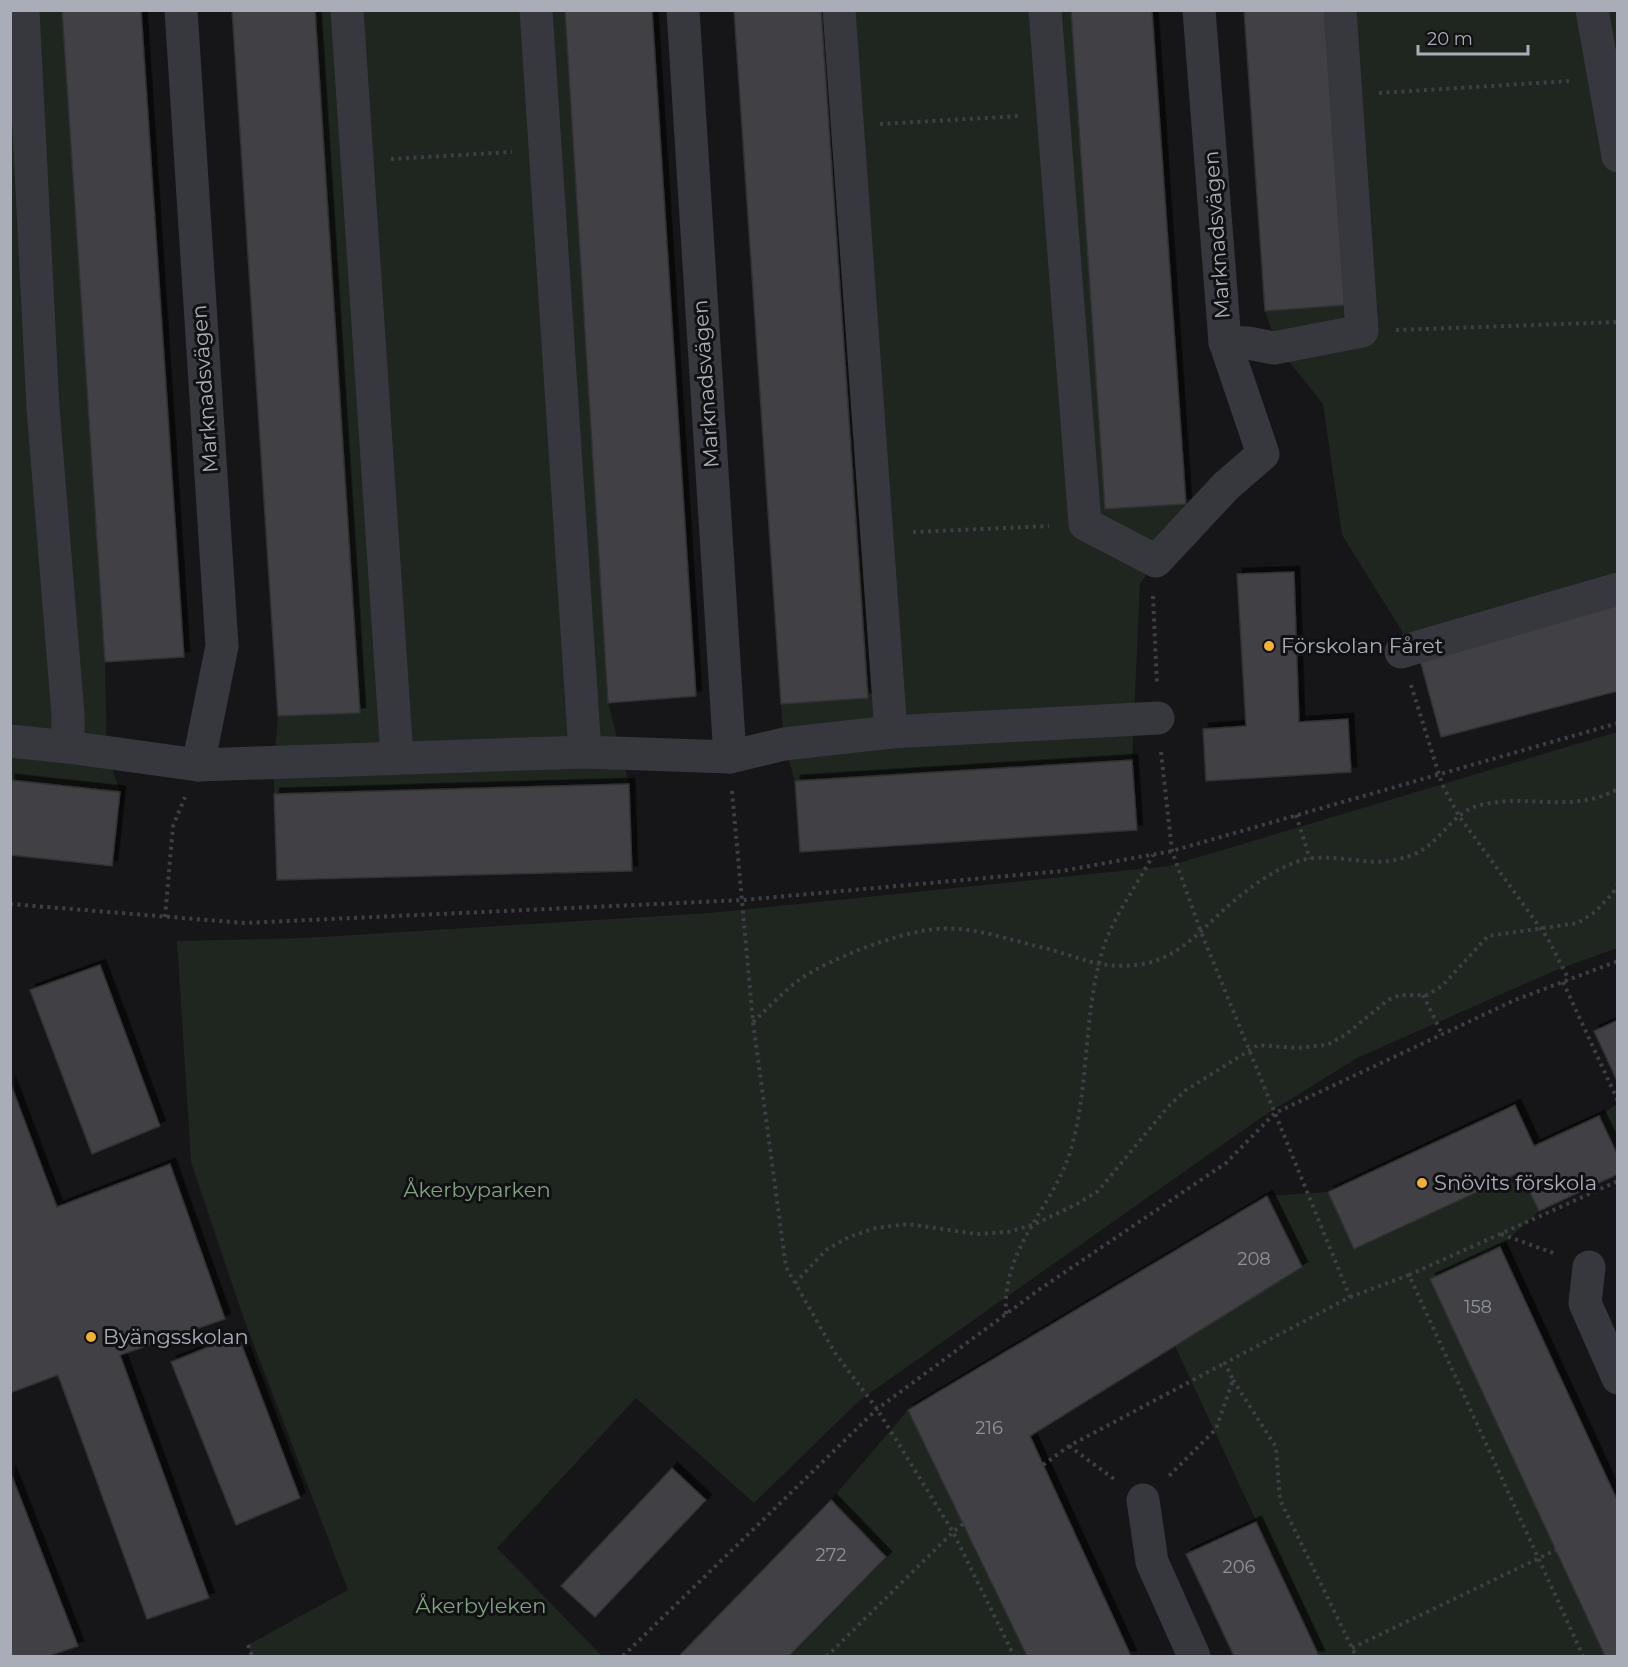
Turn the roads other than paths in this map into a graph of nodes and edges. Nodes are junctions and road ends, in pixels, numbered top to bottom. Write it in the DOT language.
graph roads {
  1 [pos="23,10"];
  2 [pos="181,10"];
  3 [pos="347,10"];
  4 [pos="536,10"];
  5 [pos="683,10"];
  6 [pos="839,10"];
  7 [pos="1045,10"];
  8 [pos="1199,10"];
  9 [pos="1340,10"];
  10 [pos="1592,10"];
  11 [pos="1617,156"];
  12 [pos="1225,342"];
  13 [pos="1617,589"];
  14 [pos="1401,652"];
  15 [pos="1158,718"];
  16 [pos="891,732"];
  17 [pos="10,741"];
  18 [pos="68,747"];
  19 [pos="585,752"];
  20 [pos="397,757"];
  21 [pos="730,757"];
  22 [pos="198,765"];
  23 [pos="1588,1267"];
  24 [pos="1617,1378"];
  25 [pos="1143,1500"];
  26 [pos="1194,1656"];
  1 -- 18 [label="street"];
  2 -- 22 [label="street, Marknadsvägen"];
  3 -- 20 [label="street"];
  4 -- 19 [label="street"];
  5 -- 21 [label="street, Marknadsvägen"];
  6 -- 16 [label="street"];
  7 -- 12 [label="street, Marknadsvägen"];
  8 -- 12 [label="street, Marknadsvägen"];
  9 -- 12 [label="street"];
  10 -- 11 [label="street"];
  13 -- 14 [label="street"];
  15 -- 16 [label="street"];
  16 -- 21 [label="street"];
  17 -- 18 [label="street"];
  18 -- 22 [label="street"];
  19 -- 20 [label="street"];
  19 -- 21 [label="street"];
  20 -- 22 [label="street"];
  23 -- 24 [label="street"];
  25 -- 26 [label="street"];
}
